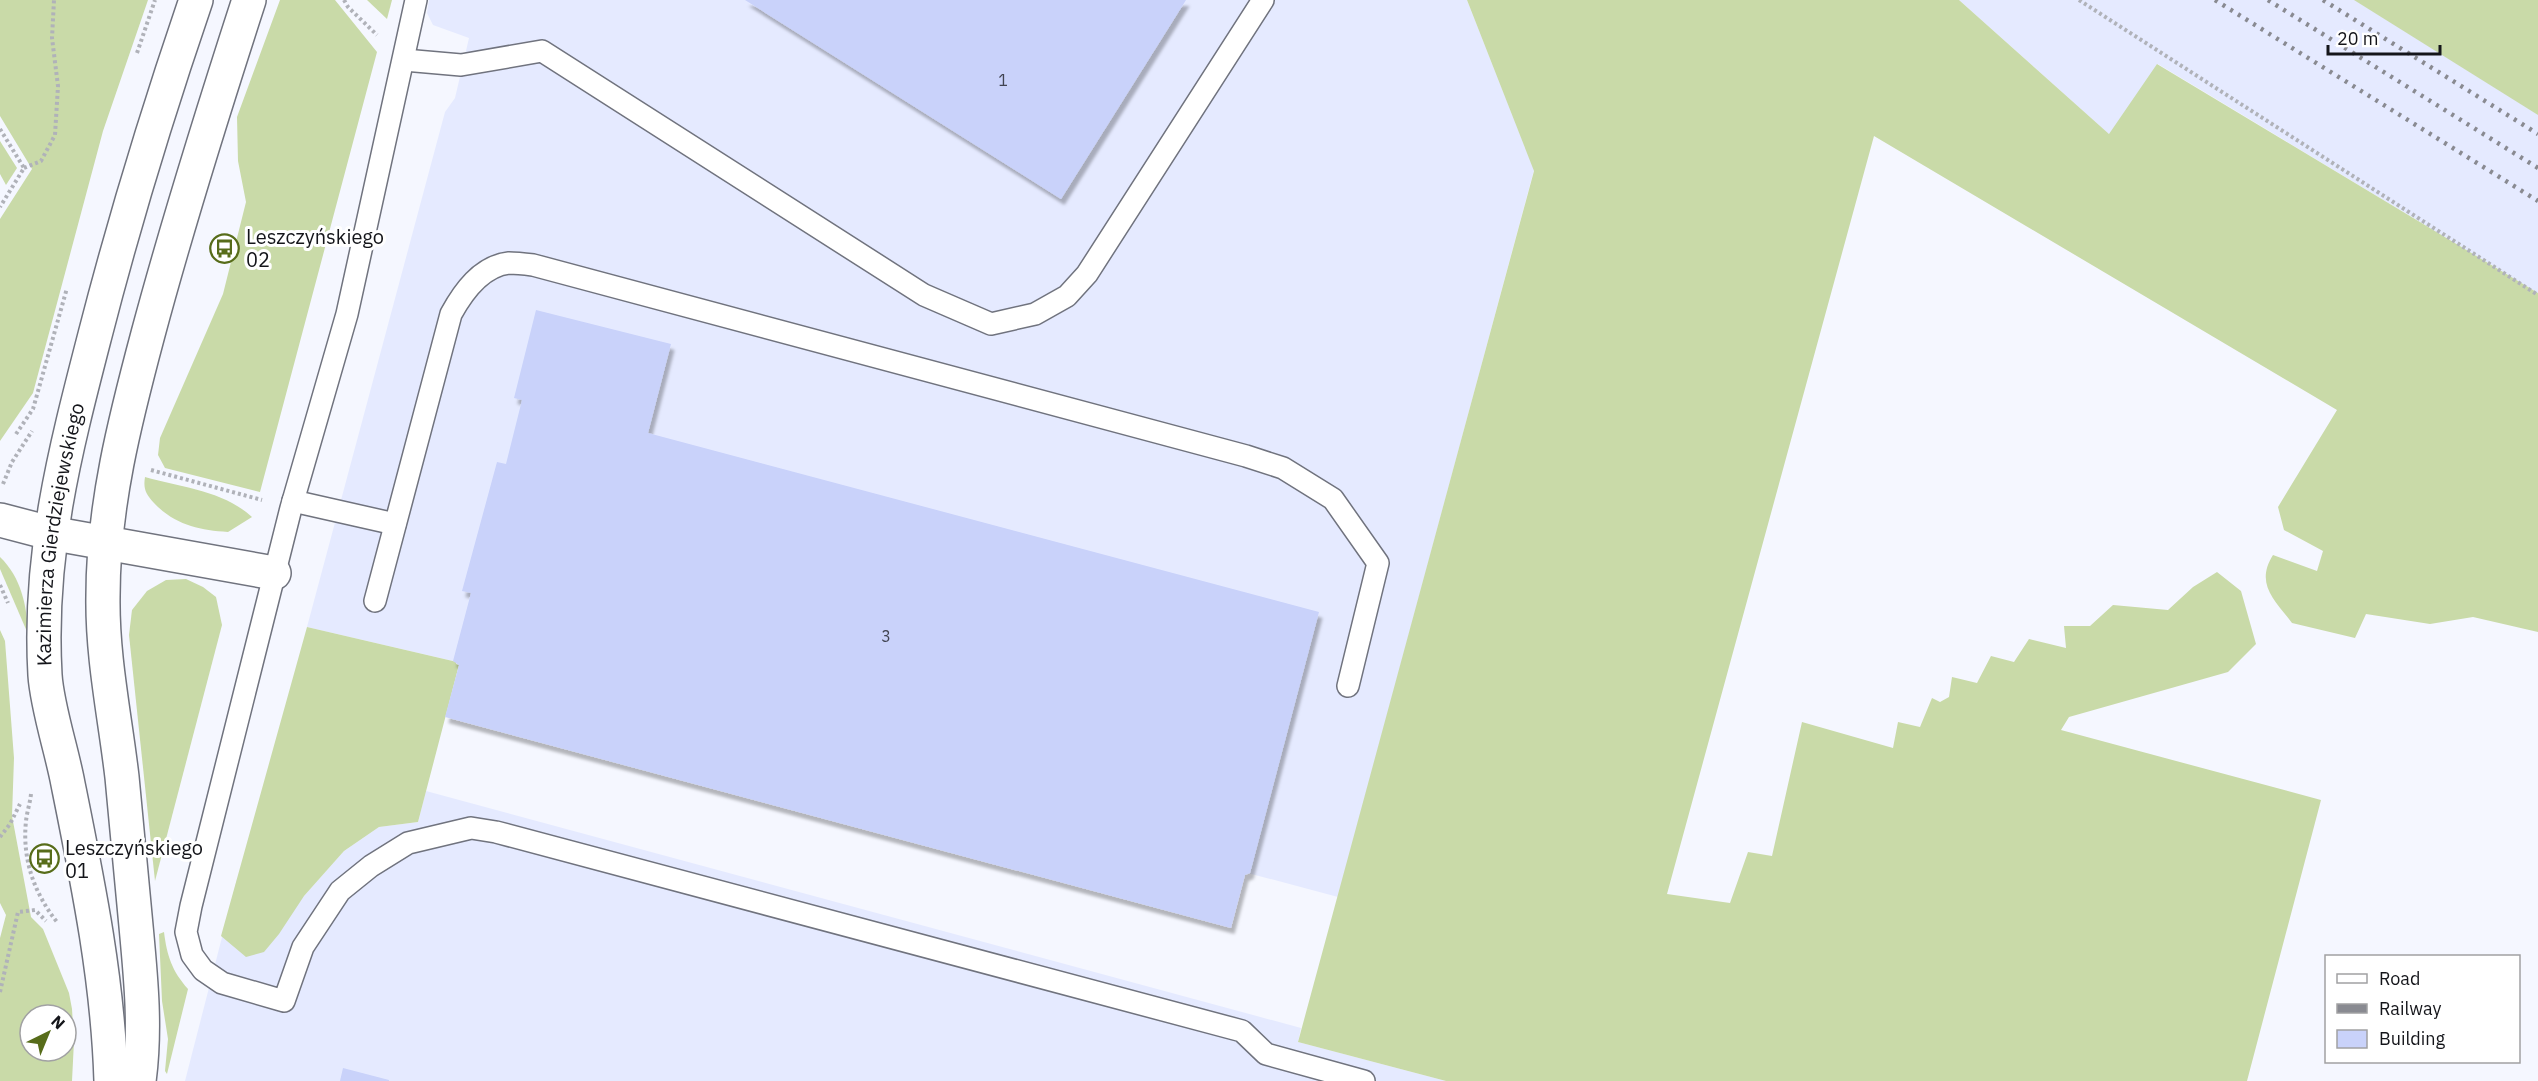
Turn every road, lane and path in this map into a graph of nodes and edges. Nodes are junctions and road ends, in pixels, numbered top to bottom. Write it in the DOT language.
graph roads {
  1 [pos="54,0"];
  2 [pos="196,0"];
  3 [pos="249,0"];
  4 [pos="344,0"];
  5 [pos="416,0"];
  6 [pos="1263,0"];
  7 [pos="2079,0"];
  8 [pos="404,60"];
  9 [pos="0,129"];
  10 [pos="24,168"];
  11 [pos="0,207"];
  12 [pos="2538,295"];
  13 [pos="147,466"];
  14 [pos="292,504"];
  15 [pos="0,520"];
  16 [pos="395,524"];
  17 [pos="50,533"];
  18 [pos="104,542"];
  19 [pos="274,573"];
  20 [pos="375,601"];
  21 [pos="1348,686"];
  22 [pos="20,804"];
  23 [pos="0,837"];
  24 [pos="46,921"];
  25 [pos="0,992"];
  26 [pos="111,1081"];
  27 [pos="139,1081"];
  28 [pos="1364,1081"];
  1 -- 10 [label="path"];
  2 -- 17 [label="street, Kazimierza Gierdziejewskiego"];
  3 -- 18 [label="street"];
  4 -- 8 [label="path"];
  5 -- 8 [label="lane"];
  6 -- 8 [label="lane"];
  7 -- 12 [label="path"];
  8 -- 14 [label="lane"];
  9 -- 10 [label="path"];
  10 -- 11 [label="path"];
  13 -- 14 [label="path"];
  14 -- 16 [label="lane"];
  14 -- 19 [label="lane"];
  15 -- 17 [label="street"];
  16 -- 20 [label="lane"];
  16 -- 21 [label="lane"];
  17 -- 18 [label="street"];
  17 -- 26 [label="street, Kazimierza Gierdziejewskiego"];
  18 -- 19 [label="street"];
  18 -- 27 [label="street"];
  19 -- 28 [label="lane"];
  22 -- 23 [label="path"];
  24 -- 25 [label="path"];
}
